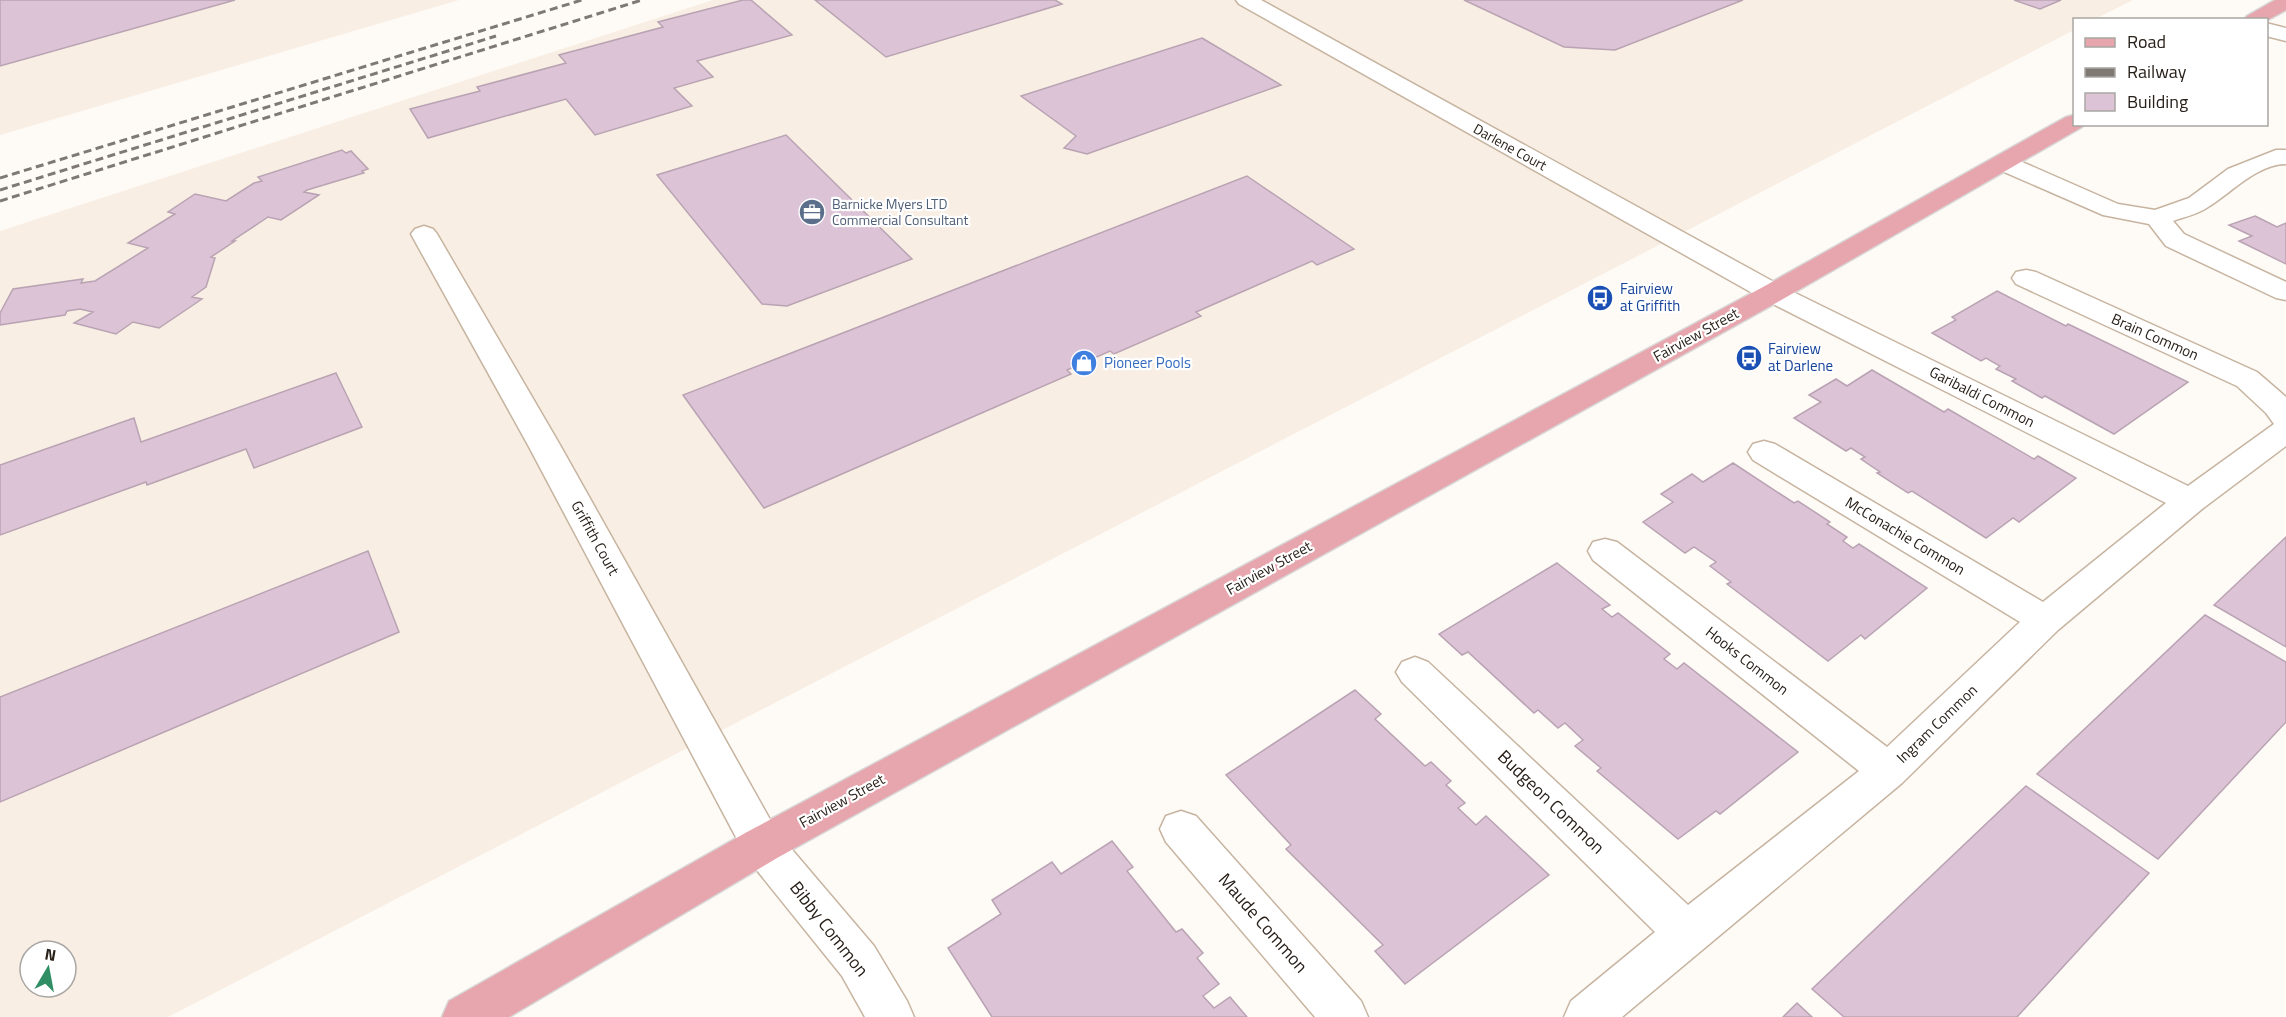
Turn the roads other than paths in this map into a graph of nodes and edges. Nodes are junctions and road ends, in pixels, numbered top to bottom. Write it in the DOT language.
graph roads {
  1 [pos="1246,0"];
  2 [pos="2286,2"];
  3 [pos="2258,18"];
  4 [pos="2268,30"];
  5 [pos="2286,35"];
  6 [pos="2073,123"];
  7 [pos="2286,157"];
  8 [pos="2004,163"];
  9 [pos="2157,218"];
  10 [pos="424,234"];
  11 [pos="2026,279"];
  12 [pos="2286,292"];
  13 [pos="1773,293"];
  14 [pos="2283,419"];
  15 [pos="1764,452"];
  16 [pos="2190,501"];
  17 [pos="1605,551"];
  18 [pos="2045,620"];
  19 [pos="1416,672"];
  20 [pos="1888,771"];
  21 [pos="1181,829"];
  22 [pos="762,844"];
  23 [pos="1687,933"];
  24 [pos="465,1017"];
  25 [pos="891,1017"];
  26 [pos="1345,1017"];
  27 [pos="1587,1017"];
  1 -- 13 [label="street, Darlene Court"];
  2 -- 3 [label="main road"];
  4 -- 5 [label="street"];
  6 -- 8 [label="main road, Fairview Street"];
  7 -- 9 [label="street"];
  8 -- 9 [label="street"];
  8 -- 13 [label="main road, Fairview Street"];
  9 -- 12 [label="street"];
  10 -- 22 [label="street, Griffith Court"];
  11 -- 14 [label="street, Brain Common"];
  13 -- 16 [label="street, Garibaldi Common"];
  13 -- 22 [label="main road, Fairview Street"];
  14 -- 16 [label="street, Ingram Common"];
  15 -- 18 [label="street, McConachie Common"];
  16 -- 18 [label="street, Ingram Common"];
  17 -- 20 [label="street, Hooks Common"];
  18 -- 20 [label="street, Ingram Common"];
  19 -- 23 [label="street, Budgeon Common"];
  20 -- 23 [label="street, Ingram Common"];
  21 -- 26 [label="street, Maude Common"];
  22 -- 24 [label="main road, Fairview Street"];
  22 -- 25 [label="street, Bibby Common"];
  23 -- 27 [label="street, Ingram Common"];
}
